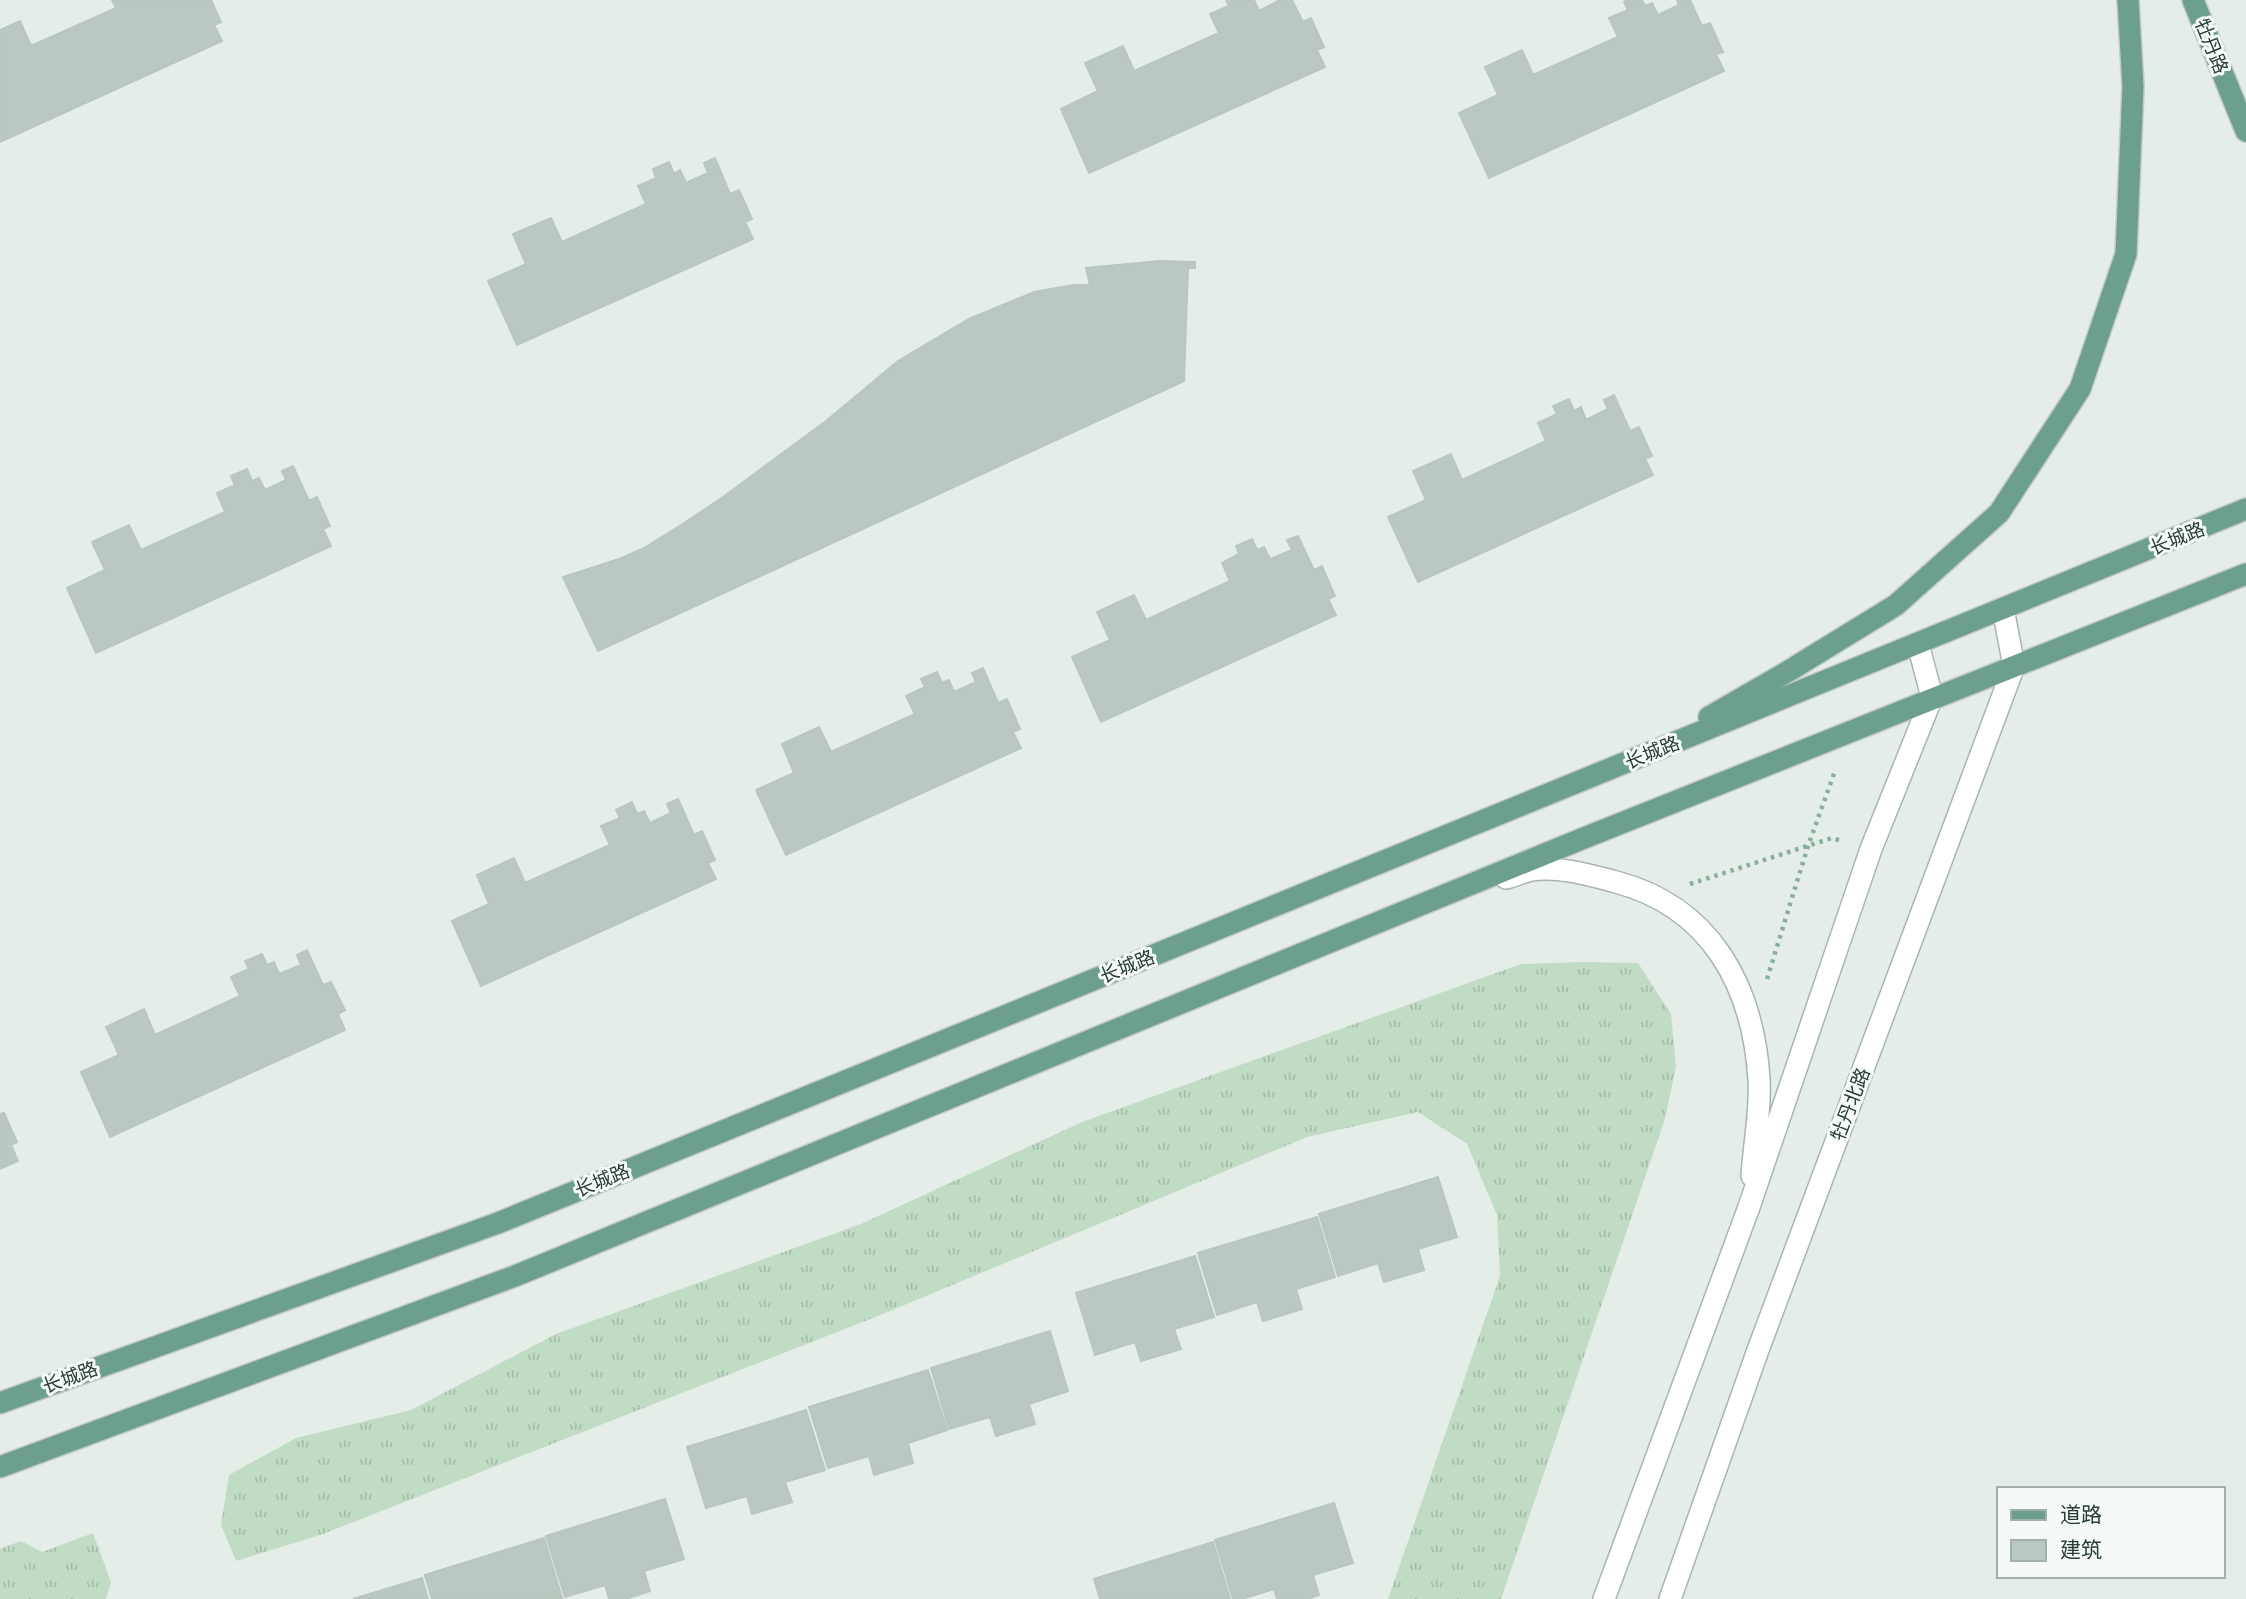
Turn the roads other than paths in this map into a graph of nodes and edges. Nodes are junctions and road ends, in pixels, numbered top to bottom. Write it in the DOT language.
graph roads {
  1 [pos="2128,0"];
  2 [pos="2193,0"];
  3 [pos="2246,131"];
  4 [pos="2246,509"];
  5 [pos="2246,574"];
  6 [pos="2003,609"];
  7 [pos="1918,644"];
  8 [pos="2014,666"];
  9 [pos="1933,697"];
  10 [pos="1639,758"];
  11 [pos="1410,909"];
  12 [pos="1749,1207"];
  13 [pos="0,1403"];
  14 [pos="0,1467"];
  15 [pos="1604,1599"];
  16 [pos="1670,1599"];
  1 -- 10 [label="main road"];
  2 -- 3 [label="main road, 牡丹路"];
  4 -- 6 [label="main road, 长城路"];
  5 -- 8 [label="main road"];
  6 -- 7 [label="main road, 长城路"];
  6 -- 8 [label="street"];
  7 -- 9 [label="street"];
  7 -- 10 [label="main road, 长城路"];
  8 -- 9 [label="main road"];
  8 -- 16 [label="street, 牡丹北路"];
  9 -- 11 [label="main road"];
  9 -- 12 [label="street"];
  10 -- 13 [label="main road, 长城路"];
  11 -- 12 [label="street"];
  11 -- 14 [label="main road"];
  12 -- 15 [label="street"];
}
